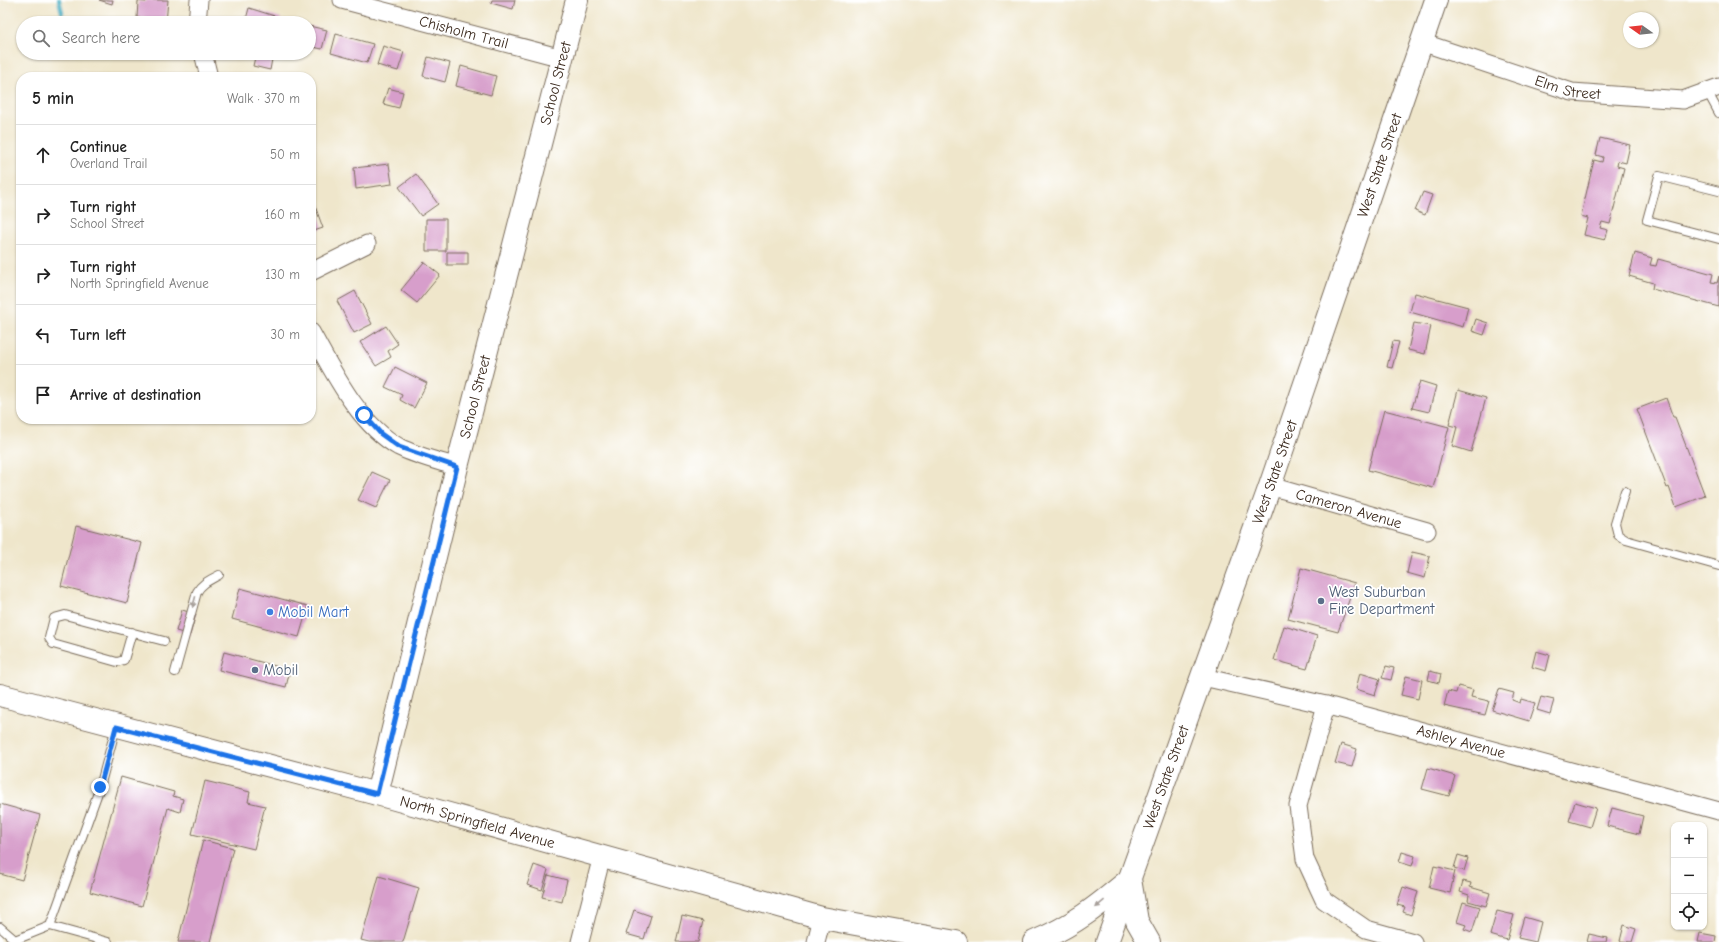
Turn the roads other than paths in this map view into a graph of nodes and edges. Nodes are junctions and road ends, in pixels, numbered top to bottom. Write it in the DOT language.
graph roads {
  1 [pos="199,0"];
  2 [pos="342,0"];
  3 [pos="577,0"];
  4 [pos="1436,0"];
  5 [pos="198,16"];
  6 [pos="1421,42"];
  7 [pos="562,58"];
  8 [pos="205,60"];
  9 [pos="208,72"];
  10 [pos="1713,89"];
  11 [pos="1719,113"];
  12 [pos="1719,191"];
  13 [pos="1719,239"];
  14 [pos="367,244"];
  15 [pos="316,270"];
  16 [pos="316,341"];
  17 [pos="457,467"];
  18 [pos="1270,486"];
  19 [pos="1625,491"];
  20 [pos="1427,531"];
  21 [pos="1719,566"];
  22 [pos="219,575"];
  23 [pos="132,632"];
  24 [pos="164,641"];
  25 [pos="175,672"];
  26 [pos="1203,677"];
  27 [pos="0,695"];
  28 [pos="1326,705"];
  29 [pos="116,727"];
  30 [pos="377,794"];
  31 [pos="1719,811"];
  32 [pos="602,856"];
  33 [pos="1130,879"];
  34 [pos="822,918"];
  35 [pos="50,926"];
  36 [pos="0,927"];
  37 [pos="108,942"];
  38 [pos="580,942"];
  39 [pos="816,942"];
  40 [pos="956,942"];
  41 [pos="1034,942"];
  42 [pos="1107,942"];
  43 [pos="1149,942"];
  44 [pos="1413,942"];
  1 -- 5 [label="street"];
  2 -- 7 [label="street, Chisholm Trail"];
  3 -- 7 [label="main road, School Street"];
  4 -- 6 [label="main road, West State Street"];
  6 -- 10 [label="street, Elm Street"];
  6 -- 18 [label="main road, West State Street"];
  7 -- 17 [label="main road, School Street"];
  8 -- 9 [label="street"];
  10 -- 11 [label="lane"];
  12 -- 13 [label="lane"];
  14 -- 15 [label="street"];
  16 -- 17 [label="street"];
  17 -- 30 [label="main road, School Street"];
  18 -- 20 [label="street, Cameron Avenue"];
  18 -- 26 [label="main road, West State Street"];
  19 -- 21 [label="lane"];
  22 -- 25 [label="lane, one-way"];
  23 -- 23 [label="lane"];
  23 -- 24 [label="lane"];
  26 -- 28 [label="street, Ashley Avenue"];
  26 -- 33 [label="main road, West State Street"];
  27 -- 29 [label="main road, North Springfield Avenue"];
  28 -- 31 [label="street, Ashley Avenue"];
  28 -- 44 [label="street"];
  29 -- 30 [label="main road, North Springfield Avenue"];
  29 -- 35 [label="lane"];
  30 -- 32 [label="main road, North Springfield Avenue"];
  32 -- 34 [label="main road, North Springfield Avenue"];
  32 -- 38 [label="street"];
  33 -- 41 [label="main road, one-way"];
  33 -- 42 [label="main road, West State Street"];
  33 -- 43 [label="main road"];
  34 -- 39 [label="street"];
  34 -- 40 [label="main road, North Springfield Avenue"];
  35 -- 36 [label="lane"];
  35 -- 37 [label="lane"];
}
